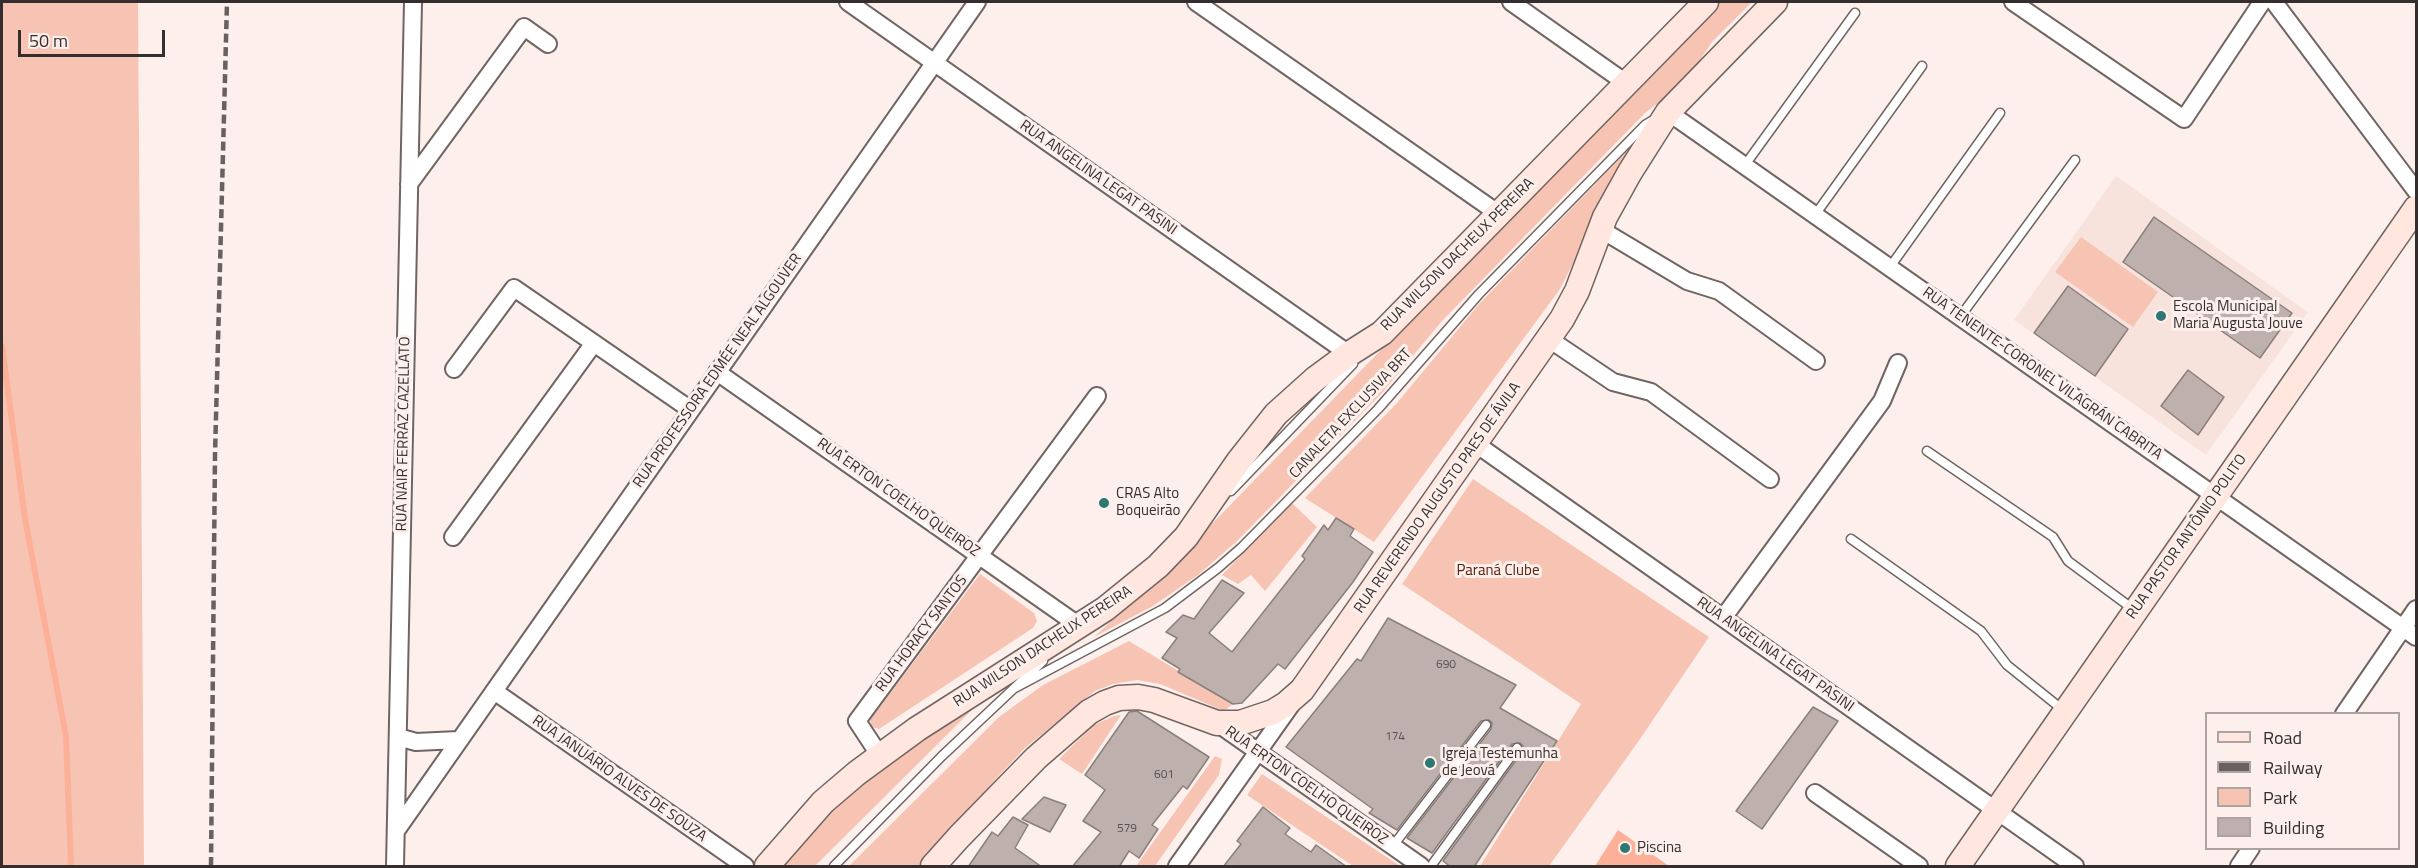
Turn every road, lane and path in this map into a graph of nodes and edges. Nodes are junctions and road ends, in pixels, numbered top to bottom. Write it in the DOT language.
graph roads {
  1 [pos="413,2"];
  2 [pos="848,2"];
  3 [pos="977,2"];
  4 [pos="1196,2"];
  5 [pos="1511,2"];
  6 [pos="1706,2"];
  7 [pos="1775,2"];
  8 [pos="2013,2"];
  9 [pos="2262,2"];
  10 [pos="2274,2"];
  11 [pos="1855,13"];
  12 [pos="548,44"];
  13 [pos="935,63"];
  14 [pos="1922,66"];
  15 [pos="1626,83"];
  16 [pos="1668,112"];
  17 [pos="2000,113"];
  18 [pos="2075,159"];
  19 [pos="1744,165"];
  20 [pos="409,184"];
  21 [pos="2416,191"];
  22 [pos="2416,208"];
  23 [pos="1499,214"];
  24 [pos="1815,215"];
  25 [pos="1600,229"];
  26 [pos="1890,267"];
  27 [pos="1960,317"];
  28 [pos="1382,333"];
  29 [pos="1549,339"];
  30 [pos="594,343"];
  31 [pos="1349,354"];
  32 [pos="1816,361"];
  33 [pos="1898,363"];
  34 [pos="454,369"];
  35 [pos="717,372"];
  36 [pos="1097,396"];
  37 [pos="691,410"];
  38 [pos="1476,444"];
  39 [pos="1927,451"];
  40 [pos="1770,479"];
  41 [pos="2216,496"];
  42 [pos="453,537"];
  43 [pos="1186,537"];
  44 [pos="1851,539"];
  45 [pos="981,555"];
  46 [pos="2416,609"];
  47 [pos="2136,611"];
  48 [pos="1723,618"];
  49 [pos="1078,625"];
  50 [pos="2410,632"];
  51 [pos="1016,688"];
  52 [pos="1302,690"];
  53 [pos="494,691"];
  54 [pos="2066,712"];
  55 [pos="2346,712"];
  56 [pos="1217,723"];
  57 [pos="1486,725"];
  58 [pos="398,737"];
  59 [pos="458,741"];
  60 [pos="1517,748"];
  61 [pos="1258,752"];
  62 [pos="880,756"];
  63 [pos="1815,793"];
  64 [pos="1996,811"];
  65 [pos="396,831"];
  66 [pos="1392,846"];
  67 [pos="2250,850"];
  68 [pos="395,867"];
  69 [pos="745,867"];
  70 [pos="767,867"];
  71 [pos="834,867"];
  72 [pos="933,867"];
  73 [pos="1177,867"];
  74 [pos="1421,867"];
  75 [pos="1431,867"];
  76 [pos="1919,867"];
  77 [pos="1958,867"];
  78 [pos="2075,867"];
  79 [pos="2239,867"];
  1 -- 20 [label="street, RUA NAIR FERRAZ CAZELLATO"];
  2 -- 13 [label="street, RUA ANGELINA LEGAT PASINI"];
  3 -- 13 [label="street, RUA PROFESSORA EDMÉE NEAL ALGOUVER"];
  4 -- 23 [label="street"];
  5 -- 15 [label="street"];
  6 -- 15 [label="main road, RUA WILSON DACHEUX PEREIRA"];
  7 -- 16 [label="main road"];
  8 -- 9 [label="street"];
  10 -- 21 [label="street"];
  11 -- 19 [label="lane"];
  12 -- 20 [label="street"];
  13 -- 31 [label="street, RUA ANGELINA LEGAT PASINI"];
  13 -- 35 [label="street, RUA PROFESSORA EDMÉE NEAL ALGOUVER"];
  14 -- 24 [label="lane"];
  15 -- 23 [label="main road, RUA WILSON DACHEUX PEREIRA"];
  16 -- 19 [label="street, RUA TENENTE-CORONEL VILAGRÁN CABRITA"];
  16 -- 25 [label="main road, RUA REVERENDO AUGUSTO PAES DE ÁVILA"];
  16 -- 51 [label="lane, CANALETA EXCLUSIVA BRT"];
  17 -- 26 [label="lane"];
  18 -- 27 [label="lane"];
  19 -- 24 [label="street, RUA TENENTE-CORONEL VILAGRÁN CABRITA"];
  20 -- 58 [label="street, RUA NAIR FERRAZ CAZELLATO"];
  22 -- 41 [label="main road, RUA PASTOR ANTÔNIO POLITO"];
  23 -- 28 [label="main road, RUA WILSON DACHEUX PEREIRA"];
  24 -- 26 [label="street, RUA TENENTE-CORONEL VILAGRÁN CABRITA"];
  25 -- 29 [label="main road, RUA REVERENDO AUGUSTO PAES DE ÁVILA"];
  25 -- 32 [label="street"];
  26 -- 27 [label="street, RUA TENENTE-CORONEL VILAGRÁN CABRITA"];
  27 -- 41 [label="street, RUA TENENTE-CORONEL VILAGRÁN CABRITA"];
  28 -- 31 [label="main road, RUA WILSON DACHEUX PEREIRA"];
  28 -- 43 [label="lane"];
  29 -- 38 [label="main road, RUA REVERENDO AUGUSTO PAES DE ÁVILA"];
  29 -- 40 [label="street"];
  30 -- 34 [label="street"];
  30 -- 37 [label="street"];
  30 -- 42 [label="street"];
  31 -- 43 [label="main road, RUA WILSON DACHEUX PEREIRA"];
  33 -- 48 [label="street"];
  35 -- 37 [label="street, RUA PROFESSORA EDMÉE NEAL ALGOUVER"];
  35 -- 45 [label="street, RUA ERTON COELHO QUEIROZ"];
  36 -- 45 [label="street, RUA HORACY SANTOS"];
  37 -- 53 [label="street, RUA PROFESSORA EDMÉE NEAL ALGOUVER"];
  38 -- 48 [label="street, RUA ANGELINA LEGAT PASINI"];
  38 -- 52 [label="main road, RUA REVERENDO AUGUSTO PAES DE ÁVILA"];
  39 -- 47 [label="lane"];
  41 -- 47 [label="main road, RUA PASTOR ANTÔNIO POLITO"];
  41 -- 50 [label="street, RUA TENENTE-CORONEL VILAGRÁN CABRITA"];
  43 -- 49 [label="main road, RUA WILSON DACHEUX PEREIRA"];
  44 -- 54 [label="lane"];
  45 -- 49 [label="street, RUA ERTON COELHO QUEIROZ"];
  45 -- 62 [label="street, RUA HORACY SANTOS"];
  46 -- 50 [label="street"];
  47 -- 54 [label="main road, RUA PASTOR ANTÔNIO POLITO"];
  48 -- 64 [label="street, RUA ANGELINA LEGAT PASINI"];
  49 -- 51 [label="lane, CANALETA EXCLUSIVA BRT"];
  49 -- 62 [label="main road, RUA WILSON DACHEUX PEREIRA"];
  50 -- 55 [label="street"];
  51 -- 71 [label="lane, CANALETA EXCLUSIVA BRT"];
  52 -- 56 [label="main road"];
  52 -- 61 [label="street, RUA REVERENDO AUGUSTO PAES DE ÁVILA"];
  53 -- 59 [label="street, RUA PROFESSORA EDMÉE NEAL ALGOUVER"];
  53 -- 69 [label="street, RUA JANUÁRIO ALVES DE SOUZA"];
  54 -- 64 [label="main road, RUA PASTOR ANTÔNIO POLITO"];
  56 -- 61 [label="street, RUA ERTON COELHO QUEIROZ"];
  56 -- 72 [label="main road, RUA ERTON COELHO QUEIROZ"];
  57 -- 66 [label="lane"];
  58 -- 59 [label="street"];
  58 -- 65 [label="street, RUA NAIR FERRAZ CAZELLATO"];
  59 -- 65 [label="street, RUA PROFESSORA EDMÉE NEAL ALGOUVER"];
  60 -- 75 [label="lane"];
  61 -- 66 [label="street, RUA ERTON COELHO QUEIROZ"];
  61 -- 73 [label="street, RUA REVERENDO AUGUSTO PAES DE ÁVILA"];
  62 -- 70 [label="main road, RUA WILSON DACHEUX PEREIRA"];
  63 -- 76 [label="street"];
  64 -- 77 [label="main road, RUA PASTOR ANTÔNIO POLITO"];
  64 -- 78 [label="street, RUA ANGELINA LEGAT PASINI"];
  65 -- 68 [label="street, RUA NAIR FERRAZ CAZELLATO"];
  66 -- 74 [label="street, RUA ERTON COELHO QUEIROZ"];
  67 -- 79 [label="street"];
}
